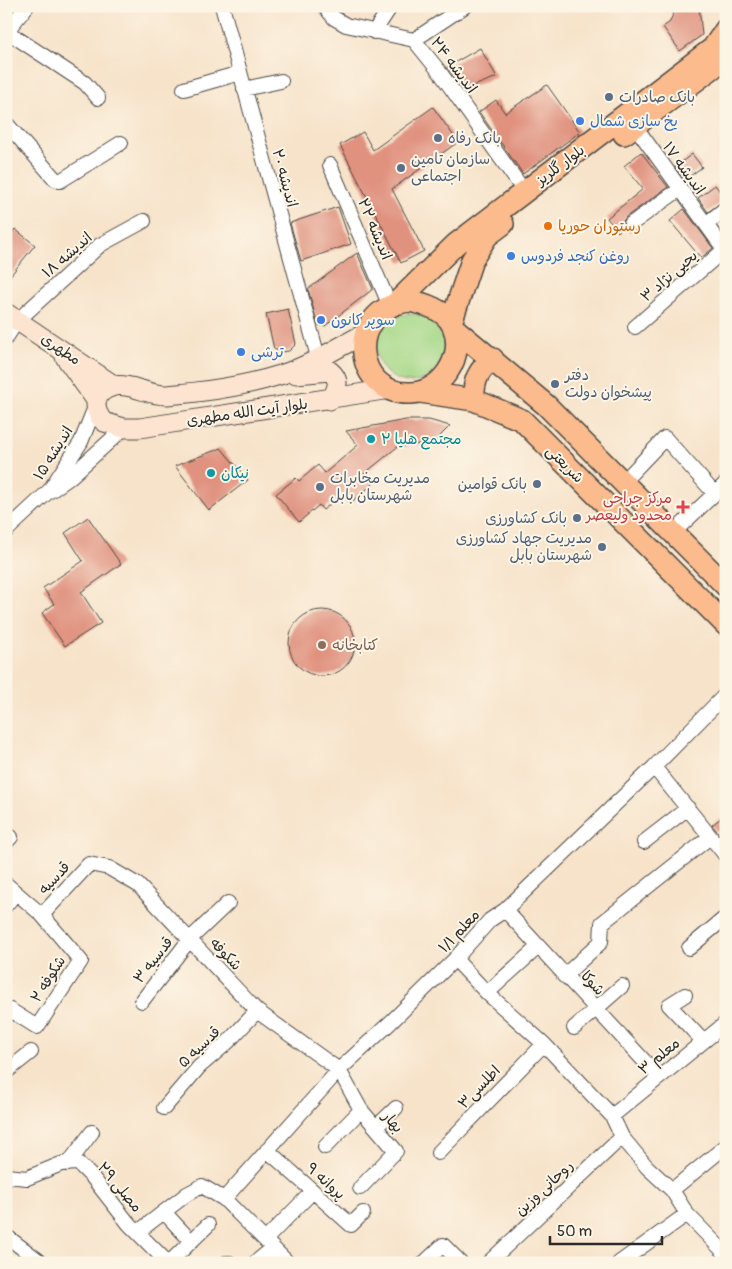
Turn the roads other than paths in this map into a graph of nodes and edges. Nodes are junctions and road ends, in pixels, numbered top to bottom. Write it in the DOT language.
graph roads {
  1 [pos="26,6"];
  2 [pos="222,6"];
  3 [pos="324,6"];
  4 [pos="390,6"];
  5 [pos="465,6"];
  6 [pos="726,29"];
  7 [pos="6,32"];
  8 [pos="374,32"];
  9 [pos="414,40"];
  10 [pos="726,62"];
  11 [pos="240,73"];
  12 [pos="281,81"];
  13 [pos="184,89"];
  14 [pos="244,89"];
  15 [pos="98,98"];
  16 [pos="6,123"];
  17 [pos="635,126"];
  18 [pos="120,143"];
  19 [pos="330,165"];
  20 [pos="680,189"];
  21 [pos="524,191"];
  22 [pos="726,208"];
  23 [pos="144,221"];
  24 [pos="631,224"];
  25 [pos="706,224"];
  26 [pos="725,251"];
  27 [pos="393,304"];
  28 [pos="12,317"];
  29 [pos="452,325"];
  30 [pos="636,327"];
  31 [pos="366,333"];
  32 [pos="6,338"];
  33 [pos="57,346"];
  34 [pos="318,357"];
  35 [pos="494,359"];
  36 [pos="281,375"];
  37 [pos="115,386"];
  38 [pos="390,389"];
  39 [pos="420,392"];
  40 [pos="330,400"];
  41 [pos="474,400"];
  42 [pos="98,409"];
  43 [pos="124,428"];
  44 [pos="623,482"];
  45 [pos="726,483"];
  46 [pos="49,492"];
  47 [pos="715,494"];
  48 [pos="6,531"];
  49 [pos="674,532"];
  50 [pos="726,586"];
  51 [pos="726,625"];
  52 [pos="726,694"];
  53 [pos="654,767"];
  54 [pos="688,808"];
  55 [pos="710,837"];
  56 [pos="644,842"];
  57 [pos="726,856"];
  58 [pos="89,864"];
  59 [pos="11,888"];
  60 [pos="228,903"];
  61 [pos="6,905"];
  62 [pos="505,910"];
  63 [pos="42,915"];
  64 [pos="726,917"];
  65 [pos="190,939"];
  66 [pos="538,947"];
  67 [pos="689,948"];
  68 [pos="455,959"];
  69 [pos="564,976"];
  70 [pos="622,986"];
  71 [pos="487,993"];
  72 [pos="685,995"];
  73 [pos="142,1001"];
  74 [pos="596,1009"];
  75 [pos="10,1010"];
  76 [pos="257,1011"];
  77 [pos="726,1023"];
  78 [pos="574,1028"];
  79 [pos="703,1041"];
  80 [pos="544,1044"];
  81 [pos="31,1052"];
  82 [pos="339,1070"];
  83 [pos="6,1072"];
  84 [pos="659,1077"];
  85 [pos="164,1108"];
  86 [pos="396,1108"];
  87 [pos="361,1110"];
  88 [pos="612,1116"];
  89 [pos="376,1127"];
  90 [pos="92,1132"];
  91 [pos="622,1137"];
  92 [pos="726,1146"];
  93 [pos="324,1147"];
  94 [pos="267,1150"];
  95 [pos="438,1153"];
  96 [pos="68,1164"];
  97 [pos="6,1176"];
  98 [pos="360,1188"];
  99 [pos="672,1190"];
  100 [pos="313,1191"];
  101 [pos="224,1199"];
  102 [pos="164,1212"];
  103 [pos="363,1214"];
  104 [pos="687,1214"];
  105 [pos="208,1226"];
  106 [pos="138,1232"];
  107 [pos="6,1236"];
  108 [pos="190,1240"];
  109 [pos="269,1244"];
  110 [pos="726,1254"];
  111 [pos="42,1263"];
  112 [pos="169,1263"];
  113 [pos="226,1263"];
  114 [pos="230,1263"];
  115 [pos="255,1263"];
  116 [pos="288,1263"];
  117 [pos="424,1263"];
  118 [pos="461,1263"];
  119 [pos="488,1263"];
  120 [pos="619,1263"];
  1 -- 7 [label="street"];
  2 -- 11 [label="street, اندیشه ۲۰"];
  3 -- 8 [label="street, اندیشه ۲۴"];
  4 -- 8 [label="street"];
  5 -- 9 [label="street"];
  6 -- 21 [label="main road, بلوار گلریز"];
  7 -- 15 [label="street"];
  8 -- 9 [label="street, اندیشه ۲۴"];
  9 -- 21 [label="street, اندیشه ۲۴"];
  10 -- 17 [label="main road, بلوار گلریز"];
  11 -- 13 [label="street"];
  11 -- 14 [label="street, اندیشه ۲۰"];
  12 -- 14 [label="street"];
  14 -- 34 [label="street, اندیشه ۲۰"];
  16 -- 18 [label="street"];
  17 -- 20 [label="street, اندیشه ۱۷"];
  17 -- 29 [label="main road, بلوار گلریز"];
  19 -- 27 [label="street, اندیشه ۲۲"];
  20 -- 24 [label="street"];
  20 -- 25 [label="street, اندیشه ۱۷"];
  21 -- 27 [label="main road, بلوار گلریز"];
  22 -- 25 [label="street"];
  23 -- 28 [label="street, اندیشه ۱۸"];
  25 -- 26 [label="street, اندیشه ۱۷"];
  26 -- 30 [label="street, یحیی نژاد ۳"];
  27 -- 29 [label="main road"];
  27 -- 31 [label="main road"];
  28 -- 32 [label="street, اندیشه ۱۸"];
  28 -- 33 [label="main road, مطهری"];
  29 -- 35 [label="main road, شریعتی"];
  29 -- 39 [label="main road"];
  31 -- 34 [label="main road, بلوار آیت الله مطهری"];
  31 -- 38 [label="main road"];
  33 -- 37 [label="main road, مطهری"];
  33 -- 42 [label="main road"];
  34 -- 36 [label="main road, بلوار آیت الله مطهری"];
  35 -- 41 [label="main road"];
  35 -- 44 [label="main road, شریعتی"];
  36 -- 37 [label="main road, بلوار آیت الله مطهری"];
  36 -- 40 [label="main road"];
  37 -- 42 [label="main road"];
  38 -- 39 [label="main road"];
  38 -- 40 [label="main road, بلوار آیت الله مطهری"];
  39 -- 41 [label="main road, شریعتی"];
  40 -- 43 [label="main road, بلوار آیت الله مطهری"];
  41 -- 51 [label="main road, شریعتی"];
  42 -- 43 [label="main road, بلوار آیت الله مطهری"];
  42 -- 46 [label="street, اندیشه ۱۵"];
  43 -- 46 [label="street"];
  44 -- 47 [label="street"];
  44 -- 49 [label="main road, شریعتی"];
  45 -- 47 [label="street"];
  46 -- 48 [label="street, اندیشه ۱۵"];
  47 -- 49 [label="street"];
  49 -- 50 [label="main road, شریعتی"];
  52 -- 53 [label="street, معلم ۱/۱"];
  53 -- 54 [label="street"];
  53 -- 62 [label="street, معلم ۱/۱"];
  54 -- 55 [label="street"];
  54 -- 56 [label="street"];
  55 -- 57 [label="street"];
  55 -- 69 [label="street"];
  58 -- 63 [label="street, قدسیه"];
  58 -- 65 [label="street, شکوفه"];
  59 -- 61 [label="street"];
  59 -- 63 [label="street, شکوفه ۲"];
  60 -- 65 [label="street, قدسیه ۳"];
  62 -- 66 [label="street, شوکا"];
  62 -- 68 [label="street, معلم ۱/۱"];
  63 -- 75 [label="street, شکوفه ۲"];
  64 -- 67 [label="street"];
  65 -- 73 [label="street, قدسیه ۳"];
  65 -- 76 [label="street, شکوفه"];
  66 -- 69 [label="street, شوکا"];
  66 -- 71 [label="street"];
  68 -- 71 [label="street"];
  68 -- 82 [label="street, معلم ۱/۱"];
  69 -- 74 [label="street, شوکا"];
  70 -- 74 [label="street"];
  71 -- 80 [label="street"];
  72 -- 79 [label="street"];
  74 -- 78 [label="street"];
  74 -- 84 [label="street, شوکا"];
  76 -- 82 [label="street, شکوفه"];
  76 -- 85 [label="street, قدسیه ۵"];
  77 -- 79 [label="street, معلم ۳"];
  79 -- 84 [label="street, معلم ۳"];
  80 -- 88 [label="street"];
  80 -- 95 [label="street, اطلسی۳"];
  81 -- 83 [label="street"];
  82 -- 87 [label="street, بهار"];
  82 -- 94 [label="street, معلم ۱/۱"];
  84 -- 88 [label="street, معلم ۳"];
  86 -- 89 [label="street"];
  87 -- 89 [label="street, بهار"];
  87 -- 93 [label="street"];
  88 -- 91 [label="street"];
  89 -- 98 [label="street, بهار"];
  90 -- 96 [label="street"];
  91 -- 99 [label="street"];
  91 -- 119 [label="street, روحانی وزین"];
  92 -- 99 [label="street"];
  94 -- 100 [label="street, پروانه ۹"];
  94 -- 101 [label="street, معلم ۱/۱"];
  96 -- 97 [label="street"];
  96 -- 106 [label="street, مصلی ۲۹"];
  99 -- 104 [label="street"];
  100 -- 103 [label="street, پروانه ۹"];
  100 -- 109 [label="street"];
  101 -- 102 [label="street"];
  101 -- 109 [label="street"];
  102 -- 106 [label="street"];
  102 -- 108 [label="street"];
  104 -- 110 [label="street"];
  104 -- 120 [label="street"];
  105 -- 108 [label="street"];
  106 -- 112 [label="street, مصلی ۲۹"];
  107 -- 111 [label="street"];
  108 -- 112 [label="street"];
  109 -- 115 [label="street"];
  109 -- 116 [label="street"];
  113 -- 114 [label="street"];
  117 -- 118 [label="street"];
}
